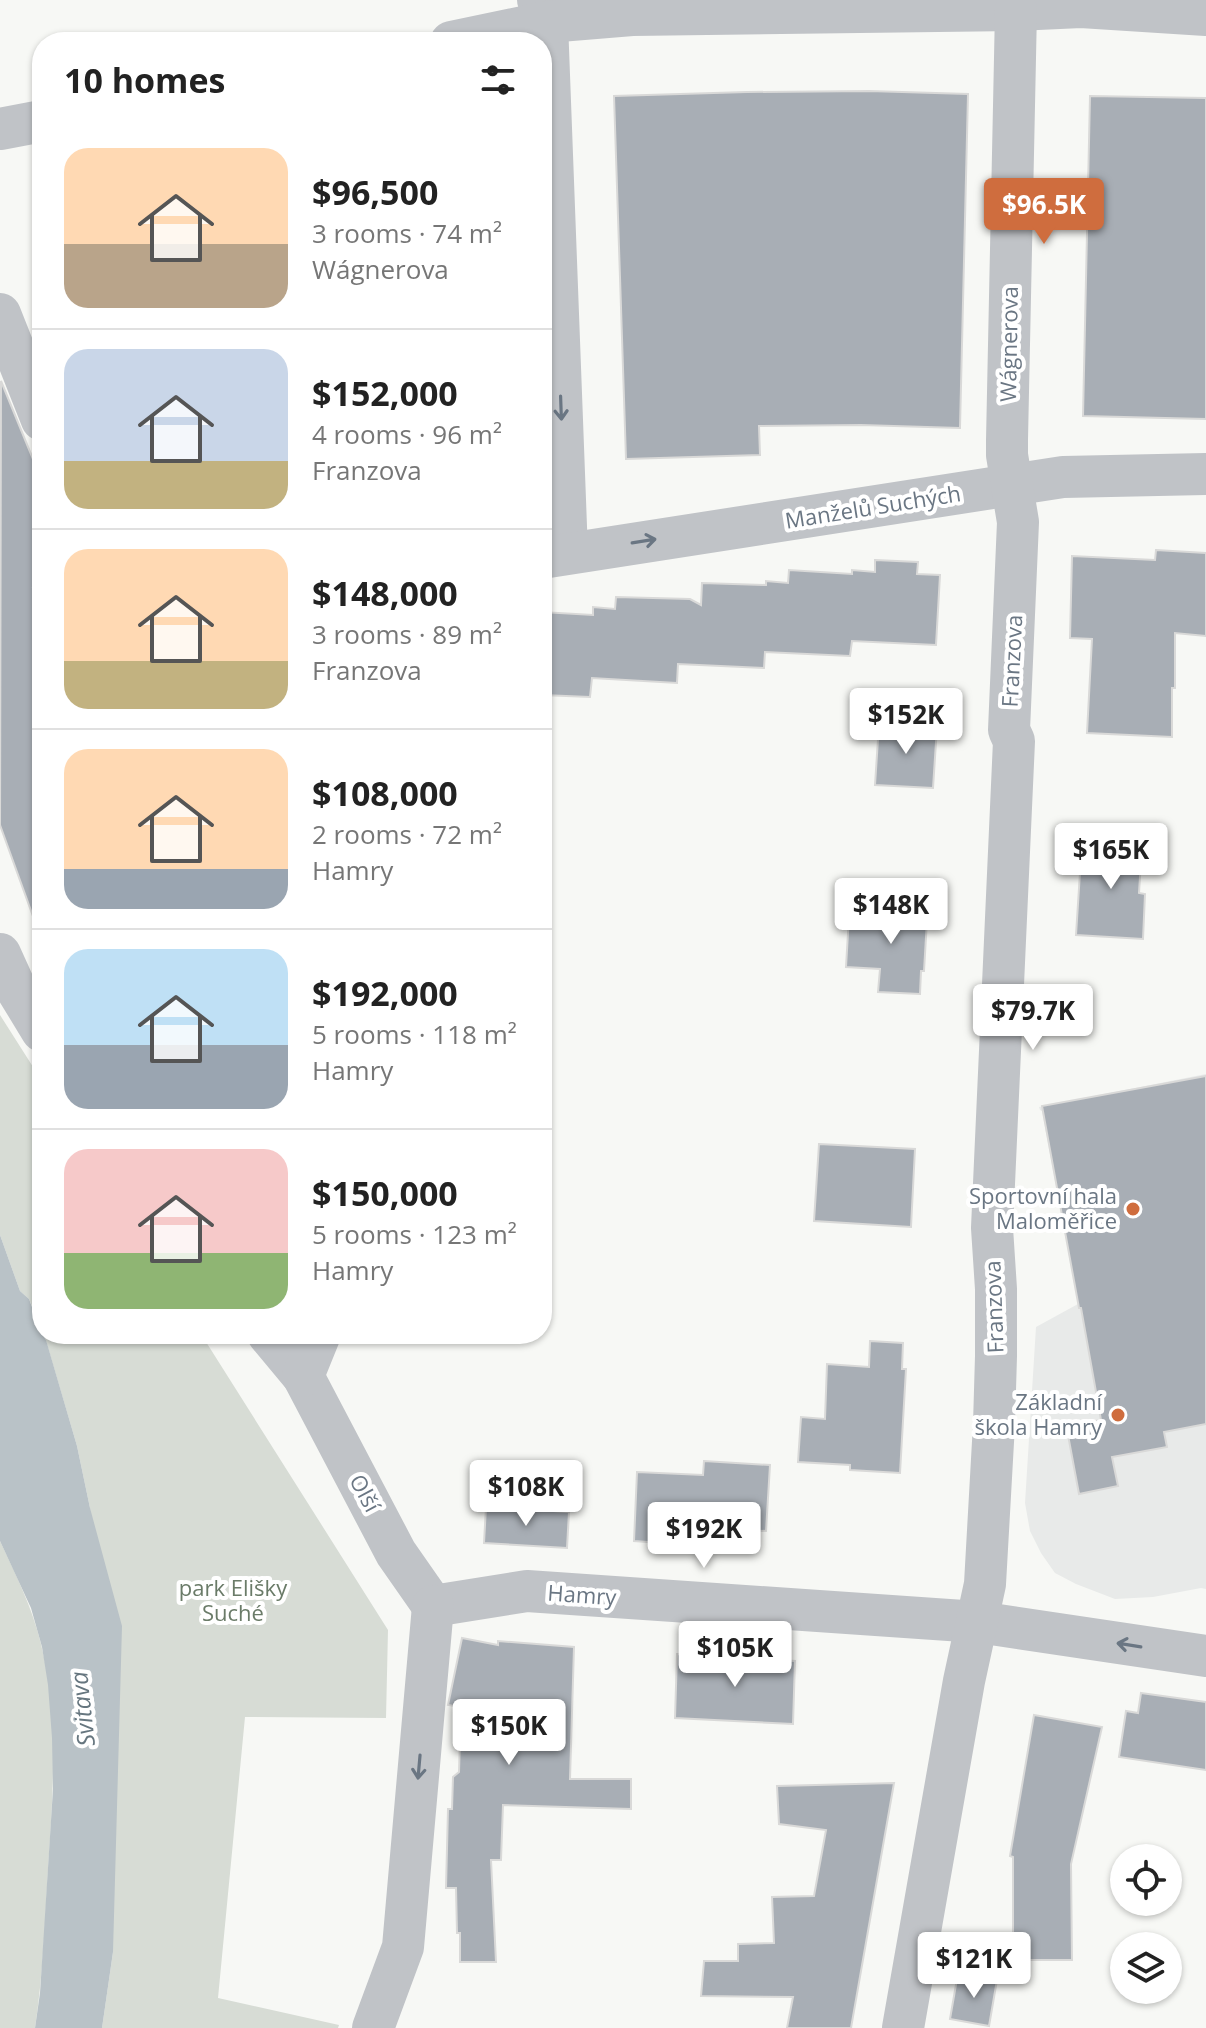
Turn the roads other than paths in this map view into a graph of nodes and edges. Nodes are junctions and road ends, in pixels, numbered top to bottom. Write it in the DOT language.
graph roads {
  1 [pos="1016,10"];
  2 [pos="542,11"];
  3 [pos="1206,15"];
  4 [pos="480,32"];
  5 [pos="542,32"];
  6 [pos="32,123"];
  7 [pos="0,129"];
  8 [pos="0,314"];
  9 [pos="32,395"];
  10 [pos="552,465"];
  11 [pos="1206,474"];
  12 [pos="1012,485"];
  13 [pos="554,556"];
  14 [pos="0,954"];
  15 [pos="32,1015"];
  16 [pos="276,1344"];
  17 [pos="316,1344"];
  18 [pos="303,1376"];
  19 [pos="433,1606"];
  20 [pos="978,1622"];
  21 [pos="1206,1656"];
  22 [pos="373,2028"];
  23 [pos="903,2028"];
  1 -- 2 [label="street"];
  1 -- 3 [label="street"];
  1 -- 12 [label="street, Wágnerova"];
  2 -- 4 [label="street"];
  2 -- 5 [label="street, one-way"];
  6 -- 7 [label="street"];
  8 -- 9 [label="street"];
  10 -- 13 [label="street, one-way"];
  11 -- 12 [label="street, Manželů Suchých"];
  13 -- 12 [label="street, Manželů Suchých, one-way"];
  12 -- 20 [label="street, Franzova"];
  14 -- 15 [label="street"];
  16 -- 18 [label="street, Olší"];
  17 -- 18 [label="street"];
  18 -- 19 [label="street, Olší"];
  19 -- 20 [label="street, Hamry"];
  19 -- 22 [label="street, one-way"];
  21 -- 20 [label="street, Hamry, one-way"];
  20 -- 23 [label="street, Franzova"];
}
